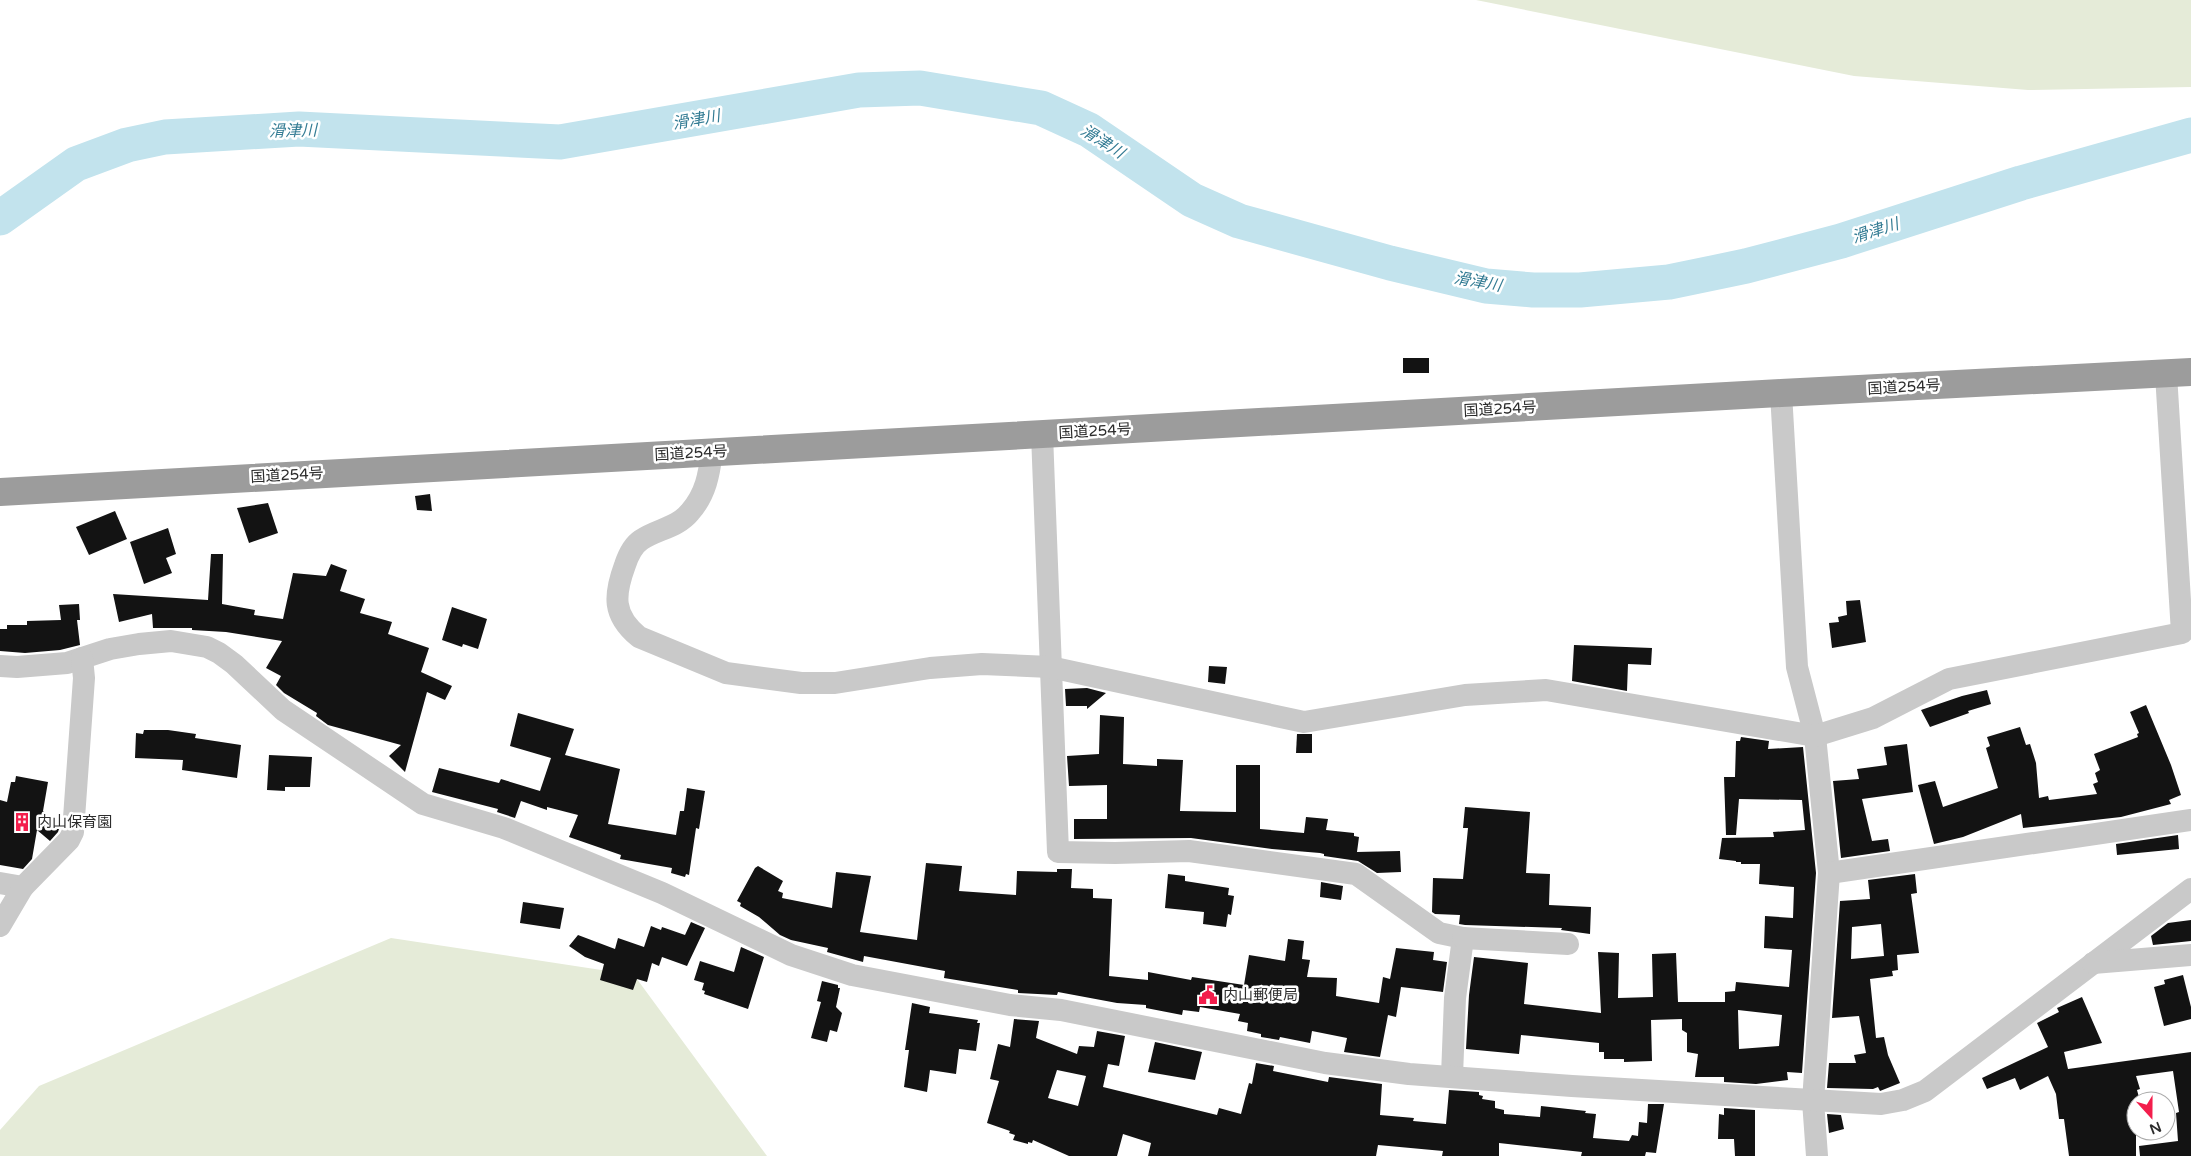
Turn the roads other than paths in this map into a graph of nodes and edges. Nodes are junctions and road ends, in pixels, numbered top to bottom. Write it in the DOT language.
graph roads {
  1 [pos="2178,373"];
  2 [pos="1782,393"];
  3 [pos="1042,434"];
  4 [pos="712,452"];
  5 [pos="0,492"];
  6 [pos="82,658"];
  7 [pos="0,666"];
  8 [pos="1050,667"];
  9 [pos="1815,736"];
  10 [pos="2191,820"];
  11 [pos="1829,873"];
  12 [pos="0,883"];
  13 [pos="23,887"];
  14 [pos="2191,889"];
  15 [pos="0,926"];
  16 [pos="1463,938"];
  17 [pos="1568,944"];
  18 [pos="2191,955"];
  19 [pos="2093,963"];
  20 [pos="1452,1076"];
  21 [pos="1813,1101"];
  22 [pos="1817,1156"];
  1 -- 2 [label="highway, 国道254号"];
  1 -- 9 [label="street"];
  2 -- 3 [label="highway, 国道254号"];
  2 -- 9 [label="street"];
  3 -- 4 [label="highway, 国道254号"];
  3 -- 8 [label="street"];
  4 -- 5 [label="highway, 国道254号"];
  4 -- 8 [label="street"];
  6 -- 7 [label="street"];
  6 -- 13 [label="street"];
  6 -- 20 [label="street"];
  8 -- 9 [label="street"];
  8 -- 16 [label="street"];
  9 -- 11 [label="street"];
  10 -- 11 [label="street"];
  11 -- 21 [label="street"];
  12 -- 13 [label="street"];
  13 -- 15 [label="street"];
  14 -- 19 [label="street"];
  16 -- 17 [label="street"];
  16 -- 20 [label="street"];
  18 -- 19 [label="street"];
  19 -- 21 [label="street"];
  20 -- 21 [label="street"];
  21 -- 22 [label="street"];
}
